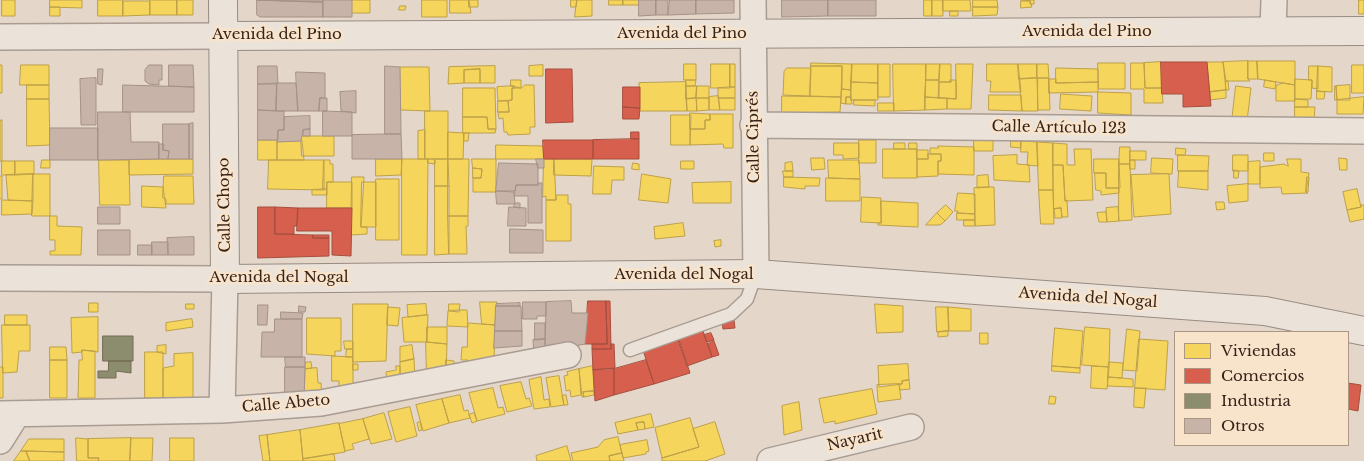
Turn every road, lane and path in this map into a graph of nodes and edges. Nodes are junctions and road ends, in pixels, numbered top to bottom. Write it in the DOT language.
graph roads {
  1 [pos="223,0"];
  2 [pos="752,0"];
  3 [pos="1274,0"];
  4 [pos="1273,31"];
  5 [pos="1364,31"];
  6 [pos="753,34"];
  7 [pos="223,36"];
  8 [pos="0,37"];
  9 [pos="753,125"];
  10 [pos="1364,131"];
  11 [pos="756,274"];
  12 [pos="0,278"];
  13 [pos="226,279"];
  14 [pos="1364,332"];
  15 [pos="630,350"];
  16 [pos="568,355"];
  17 [pos="222,410"];
  18 [pos="9,414"];
  19 [pos="911,427"];
  20 [pos="0,441"];
  21 [pos="770,461"];
  1 -- 7 [label="main road, Calle Chopo"];
  2 -- 6 [label="street, Calle Ciprés"];
  3 -- 4 [label="street"];
  4 -- 5 [label="main road, Avenida del Pino"];
  4 -- 6 [label="main road, Avenida del Pino"];
  6 -- 7 [label="main road, Avenida del Pino"];
  6 -- 9 [label="street, Calle Ciprés"];
  7 -- 8 [label="street, Avenida del Pino"];
  7 -- 13 [label="main road, Calle Chopo"];
  9 -- 10 [label="street, Calle Artículo 123"];
  9 -- 11 [label="street, Calle Ciprés"];
  11 -- 13 [label="main road, Avenida del Nogal"];
  11 -- 14 [label="main road, Avenida del Nogal"];
  11 -- 15 [label="lane"];
  12 -- 13 [label="street, Avenida del Nogal"];
  13 -- 17 [label="street, Calle Chopo"];
  16 -- 17 [label="street, Calle Abeto"];
  17 -- 18 [label="street, Calle Abeto"];
  18 -- 20 [label="street"];
  19 -- 21 [label="street, Nayarit"];
}
